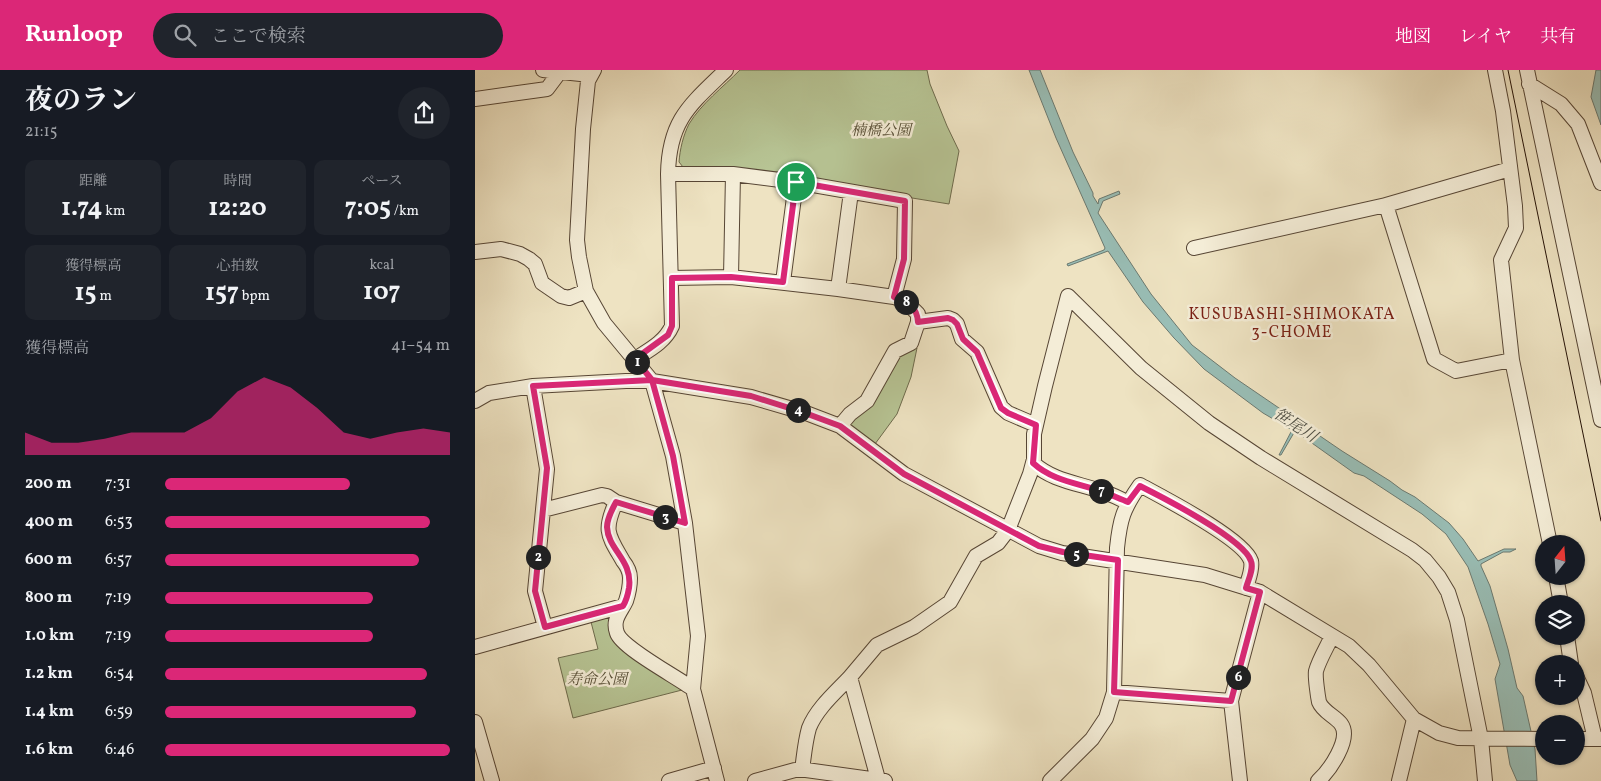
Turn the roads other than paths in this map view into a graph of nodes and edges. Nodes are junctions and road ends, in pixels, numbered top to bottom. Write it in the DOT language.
graph roads {
  1 [pos="543,70"];
  2 [pos="726,70"];
  3 [pos="1495,70"];
  4 [pos="1527,70"];
  5 [pos="559,73"];
  6 [pos="592,73"];
  7 [pos="1529,84"];
  8 [pos="475,99"];
  9 [pos="1510,169"];
  10 [pos="668,174"];
  11 [pos="733,174"];
  12 [pos="796,182"];
  13 [pos="1601,183"];
  14 [pos="851,192"];
  15 [pos="1386,205"];
  16 [pos="1194,248"];
  17 [pos="475,252"];
  18 [pos="731,277"];
  19 [pos="672,278"];
  20 [pos="783,282"];
  21 [pos="838,289"];
  22 [pos="586,291"];
  23 [pos="894,297"];
  24 [pos="918,322"];
  25 [pos="635,359"];
  26 [pos="1511,360"];
  27 [pos="652,380"];
  28 [pos="533,386"];
  29 [pos="475,401"];
  30 [pos="1601,420"];
  31 [pos="1036,425"];
  32 [pos="840,426"];
  33 [pos="1033,463"];
  34 [pos="616,502"];
  35 [pos="1128,502"];
  36 [pos="543,510"];
  37 [pos="685,523"];
  38 [pos="1008,530"];
  39 [pos="1548,535"];
  40 [pos="1118,560"];
  41 [pos="1246,588"];
  42 [pos="1260,592"];
  43 [pos="623,606"];
  44 [pos="545,627"];
  45 [pos="1332,636"];
  46 [pos="475,647"];
  47 [pos="850,677"];
  48 [pos="693,689"];
  49 [pos="1114,692"];
  50 [pos="1231,701"];
  51 [pos="1585,702"];
  52 [pos="1414,719"];
  53 [pos="475,722"];
  54 [pos="1484,739"];
  55 [pos="1535,739"];
  56 [pos="1589,739"];
  57 [pos="802,770"];
  58 [pos="715,775"];
  59 [pos="882,780"];
  60 [pos="492,781"];
  61 [pos="669,781"];
  62 [pos="755,781"];
  63 [pos="1050,781"];
  64 [pos="1240,781"];
  65 [pos="1318,781"];
  66 [pos="1399,781"];
  67 [pos="1485,781"];
  1 -- 5 [label="street"];
  2 -- 10 [label="street"];
  3 -- 9 [label="street"];
  4 -- 7 [label="street"];
  5 -- 6 [label="street"];
  5 -- 8 [label="street"];
  6 -- 22 [label="street"];
  7 -- 13 [label="street"];
  7 -- 30 [label="street"];
  9 -- 15 [label="street"];
  9 -- 26 [label="street"];
  10 -- 11 [label="street"];
  10 -- 19 [label="street"];
  11 -- 12 [label="street"];
  11 -- 18 [label="street"];
  12 -- 14 [label="street"];
  12 -- 20 [label="street"];
  14 -- 21 [label="street"];
  14 -- 23 [label="street"];
  15 -- 16 [label="street"];
  15 -- 26 [label="street"];
  17 -- 22 [label="street"];
  18 -- 19 [label="street"];
  18 -- 20 [label="street"];
  19 -- 25 [label="street"];
  20 -- 21 [label="street"];
  21 -- 23 [label="street"];
  22 -- 25 [label="street"];
  23 -- 24 [label="street"];
  24 -- 31 [label="street"];
  24 -- 32 [label="street"];
  25 -- 27 [label="street"];
  26 -- 39 [label="street"];
  27 -- 28 [label="street"];
  27 -- 32 [label="street"];
  27 -- 37 [label="street"];
  28 -- 29 [label="street"];
  28 -- 36 [label="street"];
  31 -- 33 [label="street"];
  31 -- 54 [label="street"];
  32 -- 38 [label="street"];
  33 -- 35 [label="street"];
  33 -- 38 [label="street"];
  34 -- 36 [label="street"];
  34 -- 37 [label="street"];
  34 -- 43 [label="street"];
  35 -- 40 [label="street"];
  35 -- 41 [label="street"];
  36 -- 44 [label="street"];
  37 -- 48 [label="street"];
  38 -- 40 [label="street"];
  38 -- 47 [label="street"];
  40 -- 41 [label="street"];
  40 -- 49 [label="street"];
  41 -- 42 [label="street"];
  42 -- 45 [label="street"];
  42 -- 50 [label="street"];
  43 -- 44 [label="street"];
  43 -- 48 [label="street"];
  44 -- 46 [label="street"];
  45 -- 52 [label="street"];
  45 -- 65 [label="street"];
  47 -- 57 [label="street"];
  47 -- 59 [label="street"];
  48 -- 58 [label="street"];
  49 -- 50 [label="street"];
  49 -- 63 [label="street"];
  50 -- 64 [label="street"];
  51 -- 56 [label="street"];
  52 -- 54 [label="street"];
  52 -- 66 [label="street"];
  53 -- 60 [label="street"];
  54 -- 55 [label="street"];
  54 -- 67 [label="street"];
  57 -- 59 [label="street"];
  57 -- 62 [label="street"];
  58 -- 61 [label="street"];
}
